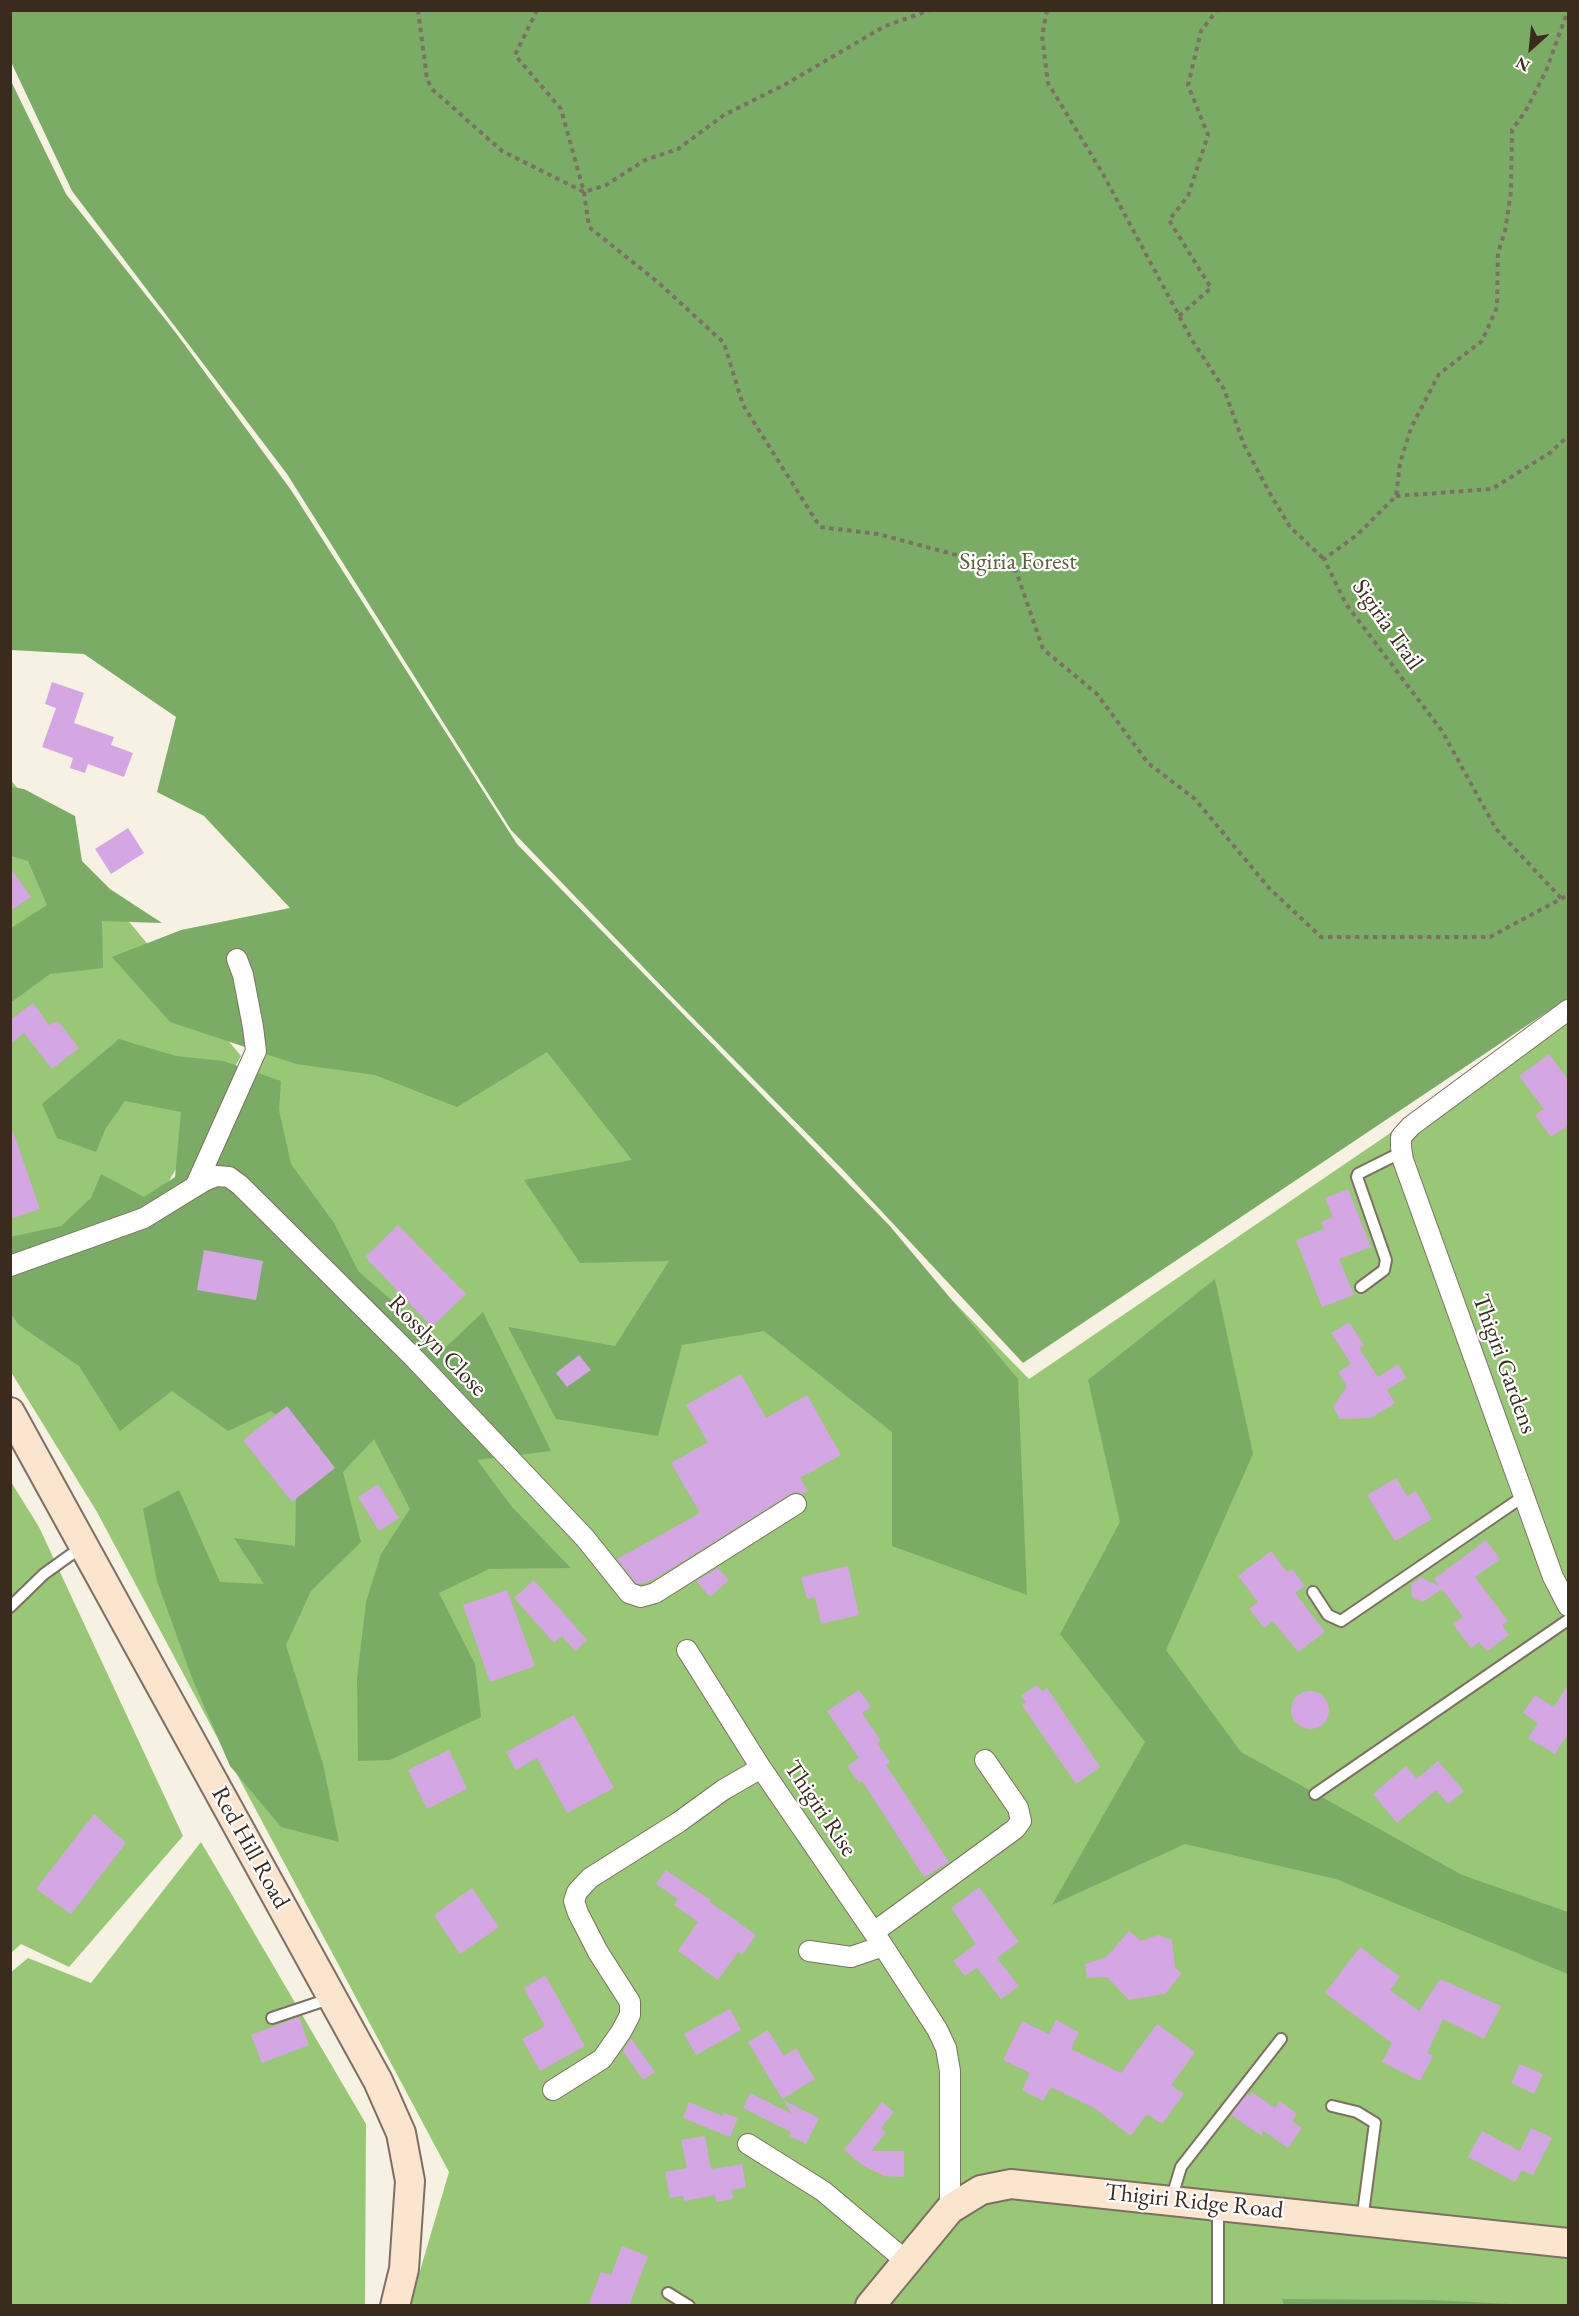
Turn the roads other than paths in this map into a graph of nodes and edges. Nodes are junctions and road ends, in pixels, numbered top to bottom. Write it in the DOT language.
graph roads {
  1 [pos="237,959"];
  2 [pos="1569,1010"];
  3 [pos="1401,1144"];
  4 [pos="195,1187"];
  5 [pos="10,1266"];
  6 [pos="1361,1287"];
  7 [pos="10,1412"];
  8 [pos="1524,1496"];
  9 [pos="796,1504"];
  10 [pos="84,1545"];
  11 [pos="1312,1592"];
  12 [pos="1569,1606"];
  13 [pos="10,1607"];
  14 [pos="1569,1620"];
  15 [pos="687,1650"];
  16 [pos="985,1760"];
  17 [pos="761,1768"];
  18 [pos="1315,1794"];
  19 [pos="878,1939"];
  20 [pos="809,1951"];
  21 [pos="333,1998"];
  22 [pos="272,2018"];
  23 [pos="1281,2038"];
  24 [pos="553,2090"];
  25 [pos="1332,2106"];
  26 [pos="748,2144"];
  27 [pos="1171,2200"];
  28 [pos="1218,2207"];
  29 [pos="950,2209"];
  30 [pos="1362,2221"];
  31 [pos="1569,2243"];
  32 [pos="906,2261"];
  33 [pos="668,2293"];
  34 [pos="395,2306"];
  35 [pos="689,2306"];
  36 [pos="870,2306"];
  37 [pos="1218,2306"];
  1 -- 4 [label="street"];
  2 -- 3 [label="street"];
  3 -- 6 [label="lane"];
  3 -- 8 [label="street, Thigiri Gardens"];
  4 -- 5 [label="street, Rosslyn Close"];
  4 -- 9 [label="street, Rosslyn Close"];
  7 -- 10 [label="main road, Red Hill Road"];
  8 -- 11 [label="lane"];
  8 -- 12 [label="street, Thigiri Gardens"];
  10 -- 13 [label="lane"];
  10 -- 21 [label="main road, Red Hill Road"];
  14 -- 18 [label="lane"];
  15 -- 17 [label="street"];
  16 -- 19 [label="street"];
  17 -- 19 [label="street, Thigiri Rise"];
  17 -- 24 [label="street, Thigiri Rise"];
  19 -- 20 [label="street"];
  19 -- 29 [label="street, Thigiri Rise"];
  21 -- 22 [label="lane"];
  21 -- 34 [label="main road, Red Hill Road"];
  23 -- 27 [label="lane"];
  25 -- 30 [label="lane"];
  26 -- 32 [label="street"];
  27 -- 28 [label="main road, Thigiri Ridge Road"];
  27 -- 29 [label="main road, Thigiri Ridge Road"];
  28 -- 30 [label="main road, Thigiri Ridge Road"];
  28 -- 37 [label="lane"];
  29 -- 32 [label="main road, Thigiri Ridge Road"];
  30 -- 31 [label="main road, Thigiri Ridge Road"];
  32 -- 36 [label="main road, Thigiri Ridge Road"];
  33 -- 35 [label="lane"];
}
